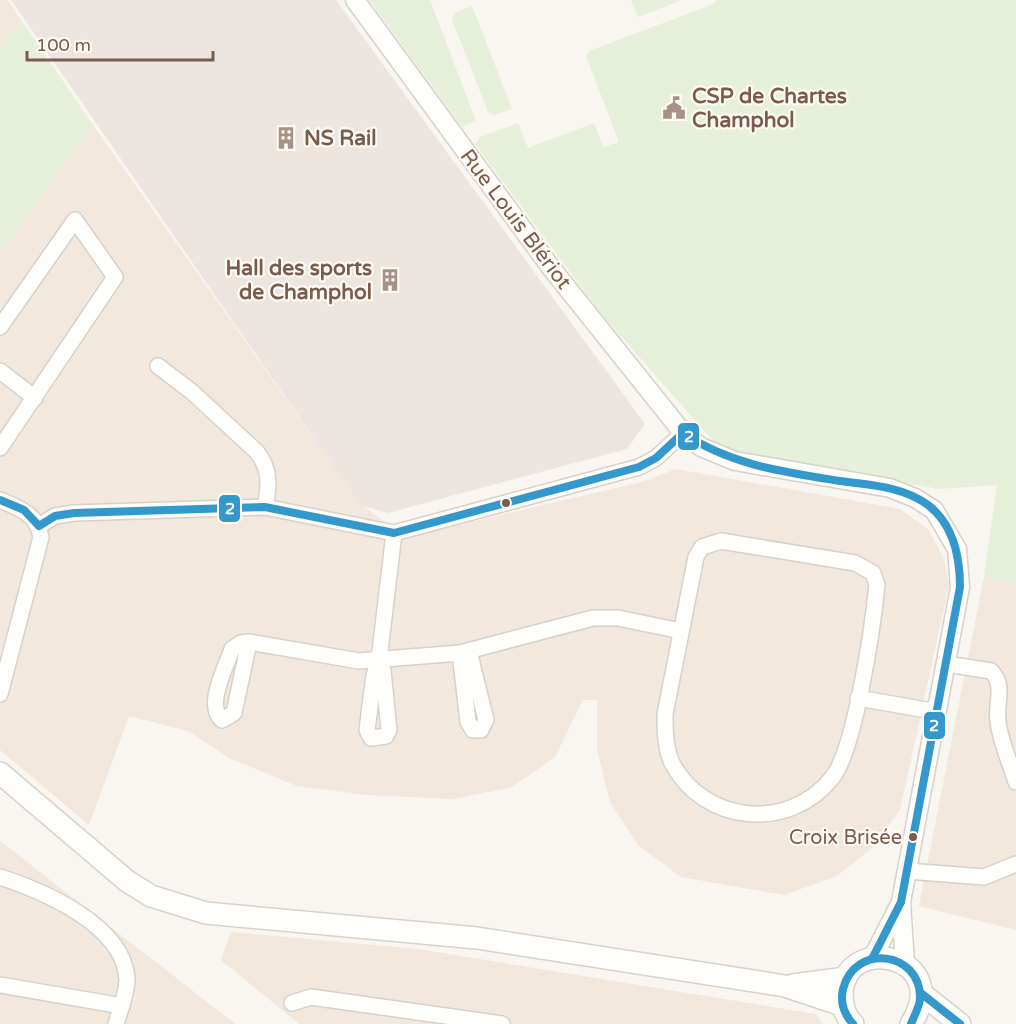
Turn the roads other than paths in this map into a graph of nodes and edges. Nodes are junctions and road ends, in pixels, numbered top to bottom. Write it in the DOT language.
graph roads {
  1 [pos="355,0"];
  2 [pos="0,327"];
  3 [pos="158,366"];
  4 [pos="0,371"];
  5 [pos="35,398"];
  6 [pos="683,433"];
  7 [pos="0,448"];
  8 [pos="0,500"];
  9 [pos="265,507"];
  10 [pos="39,526"];
  11 [pos="394,533"];
  12 [pos="681,631"];
  13 [pos="249,642"];
  14 [pos="379,660"];
  15 [pos="947,664"];
  16 [pos="0,694"];
  17 [pos="858,698"];
  18 [pos="938,712"];
  19 [pos="0,773"];
  20 [pos="1016,782"];
  21 [pos="1016,864"];
  22 [pos="907,871"];
  23 [pos="0,877"];
  24 [pos="901,902"];
  25 [pos="873,957"];
  26 [pos="905,964"];
  27 [pos="846,978"];
  28 [pos="0,984"];
  29 [pos="785,986"];
  30 [pos="922,994"];
  31 [pos="292,1003"];
  32 [pos="122,1006"];
  33 [pos="419,1018"];
  34 [pos="849,1019"];
  35 [pos="116,1024"];
  36 [pos="502,1024"];
  37 [pos="911,1024"];
  38 [pos="960,1024"];
  1 -- 6 [label="street, Rue Louis Blériot"];
  2 -- 5 [label="street"];
  3 -- 9 [label="street"];
  4 -- 5 [label="street"];
  5 -- 7 [label="street"];
  6 -- 11 [label="street"];
  6 -- 15 [label="street, Rue Louis Blériot"];
  8 -- 10 [label="street"];
  9 -- 10 [label="street"];
  9 -- 11 [label="street"];
  10 -- 16 [label="street"];
  11 -- 14 [label="street"];
  12 -- 14 [label="street"];
  12 -- 17 [label="street"];
  12 -- 17 [label="street"];
  13 -- 14 [label="street"];
  15 -- 18 [label="street, Rue Louis Blériot"];
  15 -- 20 [label="street"];
  17 -- 18 [label="street"];
  18 -- 22 [label="street, Rue Louis Blériot"];
  19 -- 29 [label="main road"];
  21 -- 22 [label="street"];
  22 -- 24 [label="street, Rue Louis Blériot"];
  23 -- 32 [label="street"];
  24 -- 25 [label="street"];
  24 -- 26 [label="street"];
  25 -- 26 [label="main road"];
  25 -- 27 [label="main road"];
  26 -- 30 [label="main road"];
  27 -- 29 [label="main road"];
  27 -- 34 [label="main road"];
  28 -- 32 [label="street"];
  29 -- 34 [label="main road"];
  30 -- 37 [label="main road"];
  30 -- 38 [label="main road"];
  31 -- 33 [label="street"];
  32 -- 35 [label="street"];
  33 -- 36 [label="street"];
}
